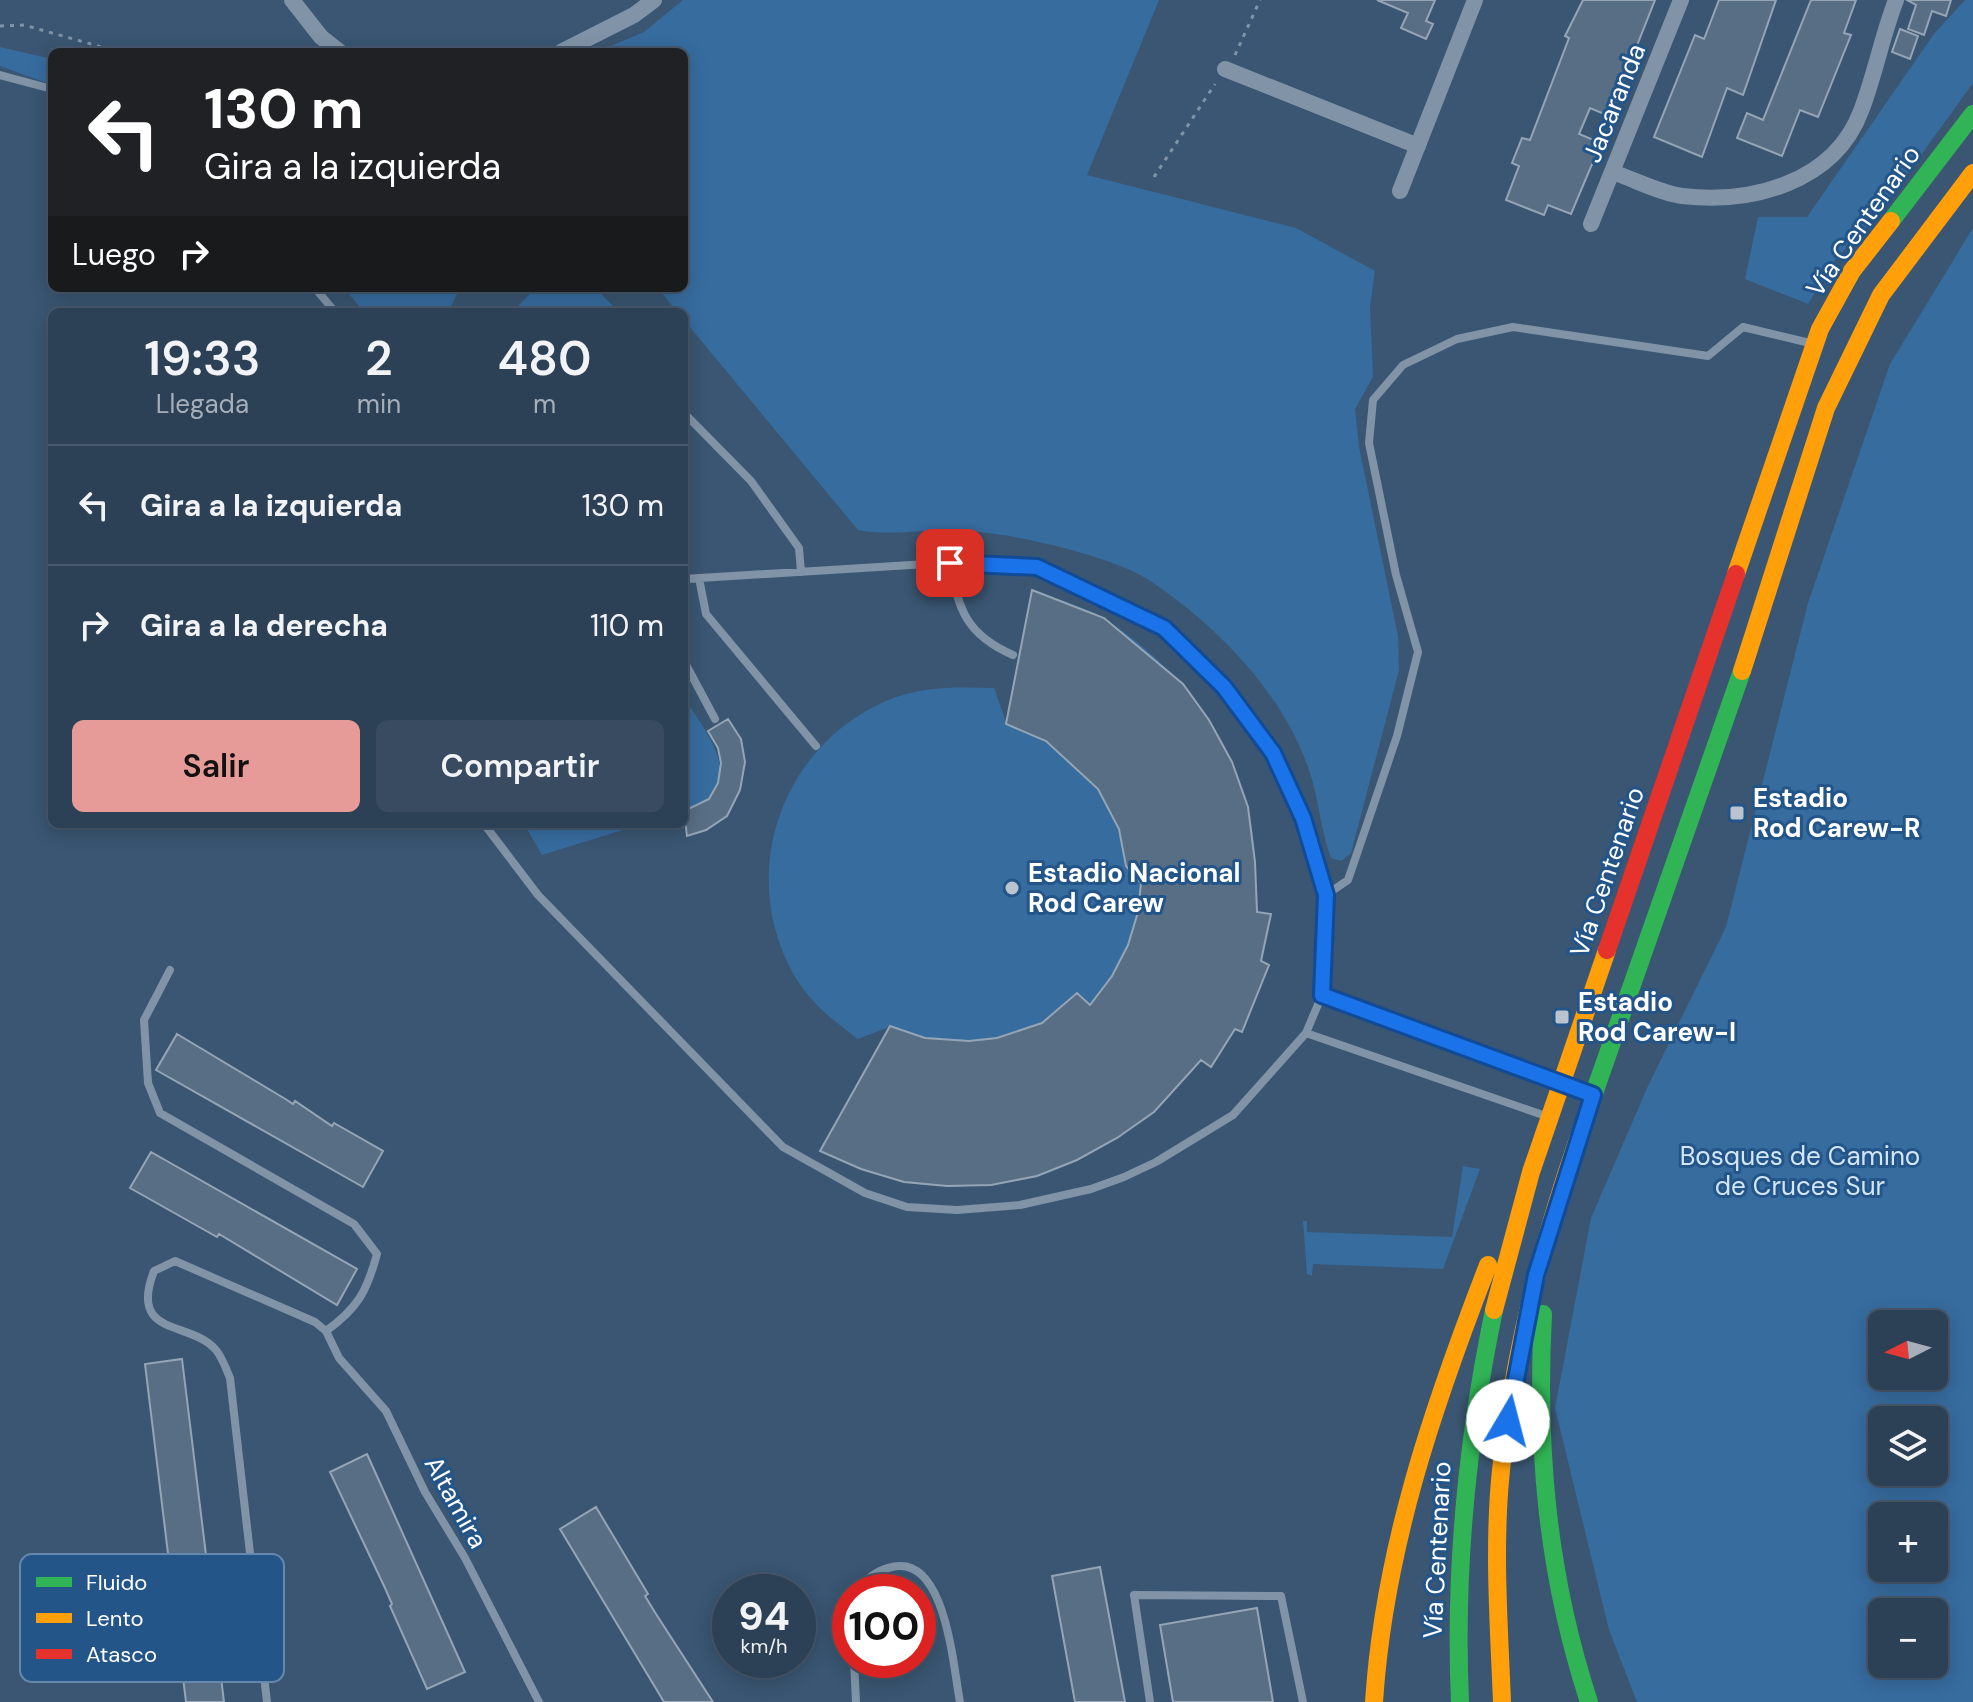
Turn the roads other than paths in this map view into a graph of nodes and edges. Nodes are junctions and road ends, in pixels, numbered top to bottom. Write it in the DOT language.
graph roads {
  1 [pos="292,0"];
  2 [pos="654,0"];
  3 [pos="1475,0"];
  4 [pos="1681,0"];
  5 [pos="1896,0"];
  6 [pos="335,48"];
  7 [pos="569,48"];
  8 [pos="1225,69"];
  9 [pos="0,75"];
  10 [pos="48,88"];
  11 [pos="1973,114"];
  12 [pos="1418,146"];
  13 [pos="1612,172"];
  14 [pos="1973,173"];
  15 [pos="1400,191"];
  16 [pos="1591,224"];
  17 [pos="318,292"];
  18 [pos="332,308"];
  19 [pos="1814,344"];
  20 [pos="688,417"];
  21 [pos="950,563"];
  22 [pos="801,572"];
  23 [pos="699,578"];
  24 [pos="688,579"];
  25 [pos="1013,655"];
  26 [pos="688,668"];
  27 [pos="715,719"];
  28 [pos="816,746"];
  29 [pos="487,828"];
  30 [pos="1326,895"];
  31 [pos="170,970"];
  32 [pos="1322,995"];
  33 [pos="1306,1033"];
  34 [pos="1565,1085"];
  35 [pos="1567,1123"];
  36 [pos="1531,1172"];
  37 [pos="1561,1188"];
  38 [pos="326,1331"];
  39 [pos="250,1554"];
  40 [pos="875,1574"];
  41 [pos="921,1574"];
  42 [pos="936,1593"];
  43 [pos="855,1678"];
  44 [pos="265,1682"];
  45 [pos="267,1702"];
  46 [pos="539,1702"];
  47 [pos="856,1702"];
  48 [pos="960,1702"];
  49 [pos="1150,1702"];
  50 [pos="1303,1702"];
  51 [pos="1374,1702"];
  52 [pos="1460,1702"];
  53 [pos="1502,1702"];
  54 [pos="1589,1702"];
  1 -- 6 [label="street"];
  2 -- 7 [label="street"];
  3 -- 12 [label="street"];
  4 -- 13 [label="street, Jacaranda"];
  5 -- 13 [label="street"];
  8 -- 12 [label="street"];
  9 -- 10 [label="lane"];
  11 -- 19 [label="highway, Vía Centenario"];
  12 -- 15 [label="street"];
  13 -- 16 [label="street, Jacaranda"];
  14 -- 35 [label="highway, Vía Centenario"];
  17 -- 18 [label="lane"];
  19 -- 30 [label="lane"];
  19 -- 34 [label="highway, Vía Centenario"];
  20 -- 22 [label="lane"];
  21 -- 22 [label="lane"];
  21 -- 25 [label="lane"];
  21 -- 30 [label="lane"];
  22 -- 23 [label="lane"];
  23 -- 24 [label="lane"];
  23 -- 28 [label="lane"];
  26 -- 27 [label="lane"];
  29 -- 33 [label="lane"];
  30 -- 32 [label="lane"];
  31 -- 38 [label="lane"];
  32 -- 33 [label="lane"];
  32 -- 34 [label="lane"];
  33 -- 35 [label="lane"];
  34 -- 35 [label="highway, Vía Centenario"];
  35 -- 36 [label="highway, Vía Centenario"];
  35 -- 37 [label="highway, Vía Centenario"];
  36 -- 51 [label="highway"];
  36 -- 52 [label="highway, Vía Centenario"];
  37 -- 53 [label="highway, Vía Centenario"];
  37 -- 54 [label="highway"];
  38 -- 39 [label="lane"];
  38 -- 46 [label="lane, Altamira"];
  40 -- 41 [label="lane"];
  42 -- 48 [label="lane"];
  43 -- 47 [label="lane"];
  44 -- 45 [label="lane"];
  49 -- 50 [label="lane"];
}
